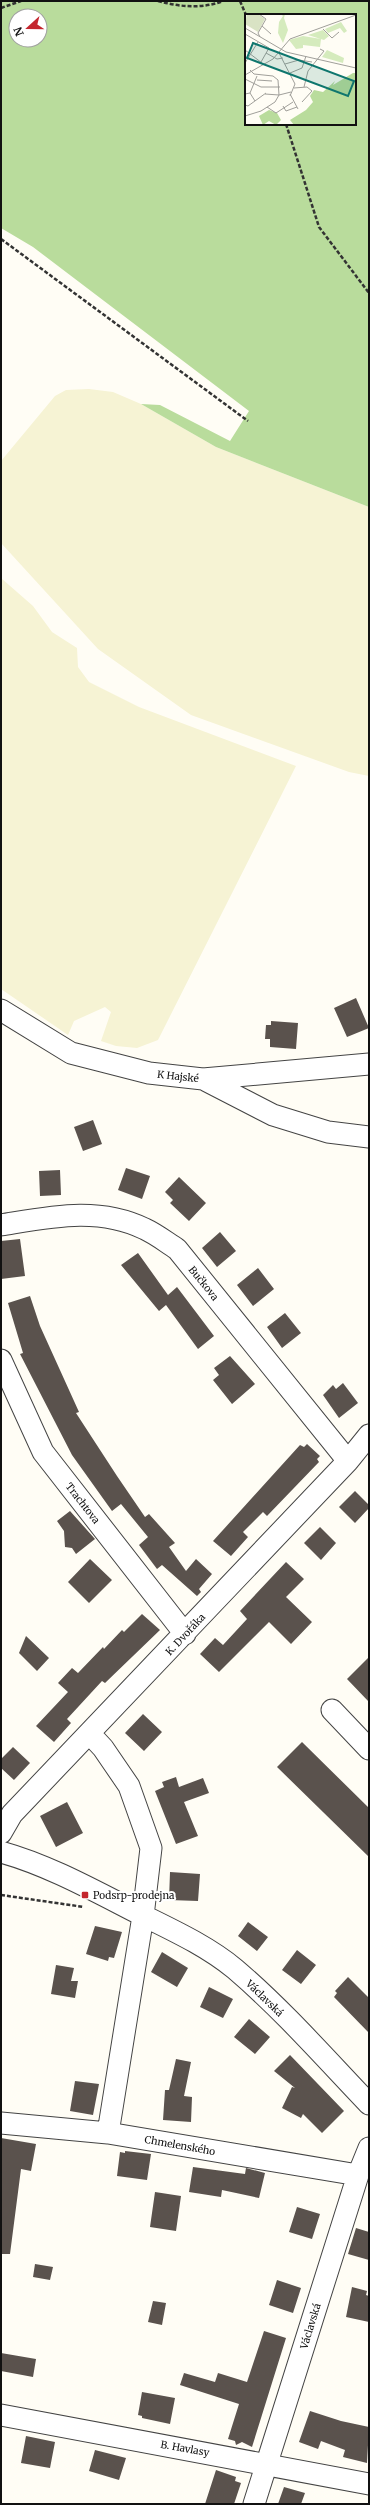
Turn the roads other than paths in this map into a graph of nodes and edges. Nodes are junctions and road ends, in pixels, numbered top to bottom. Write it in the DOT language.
graph roads {
  1 [pos="1,1010"];
  2 [pos="369,1064"];
  3 [pos="203,1079"];
  4 [pos="369,1137"];
  5 [pos="1,1226"];
  6 [pos="1,1360"];
  7 [pos="369,1435"];
  8 [pos="348,1461"];
  9 [pos="185,1634"];
  10 [pos="332,1710"];
  11 [pos="90,1734"];
  12 [pos="369,1749"];
  13 [pos="1,1833"];
  14 [pos="1,1852"];
  15 [pos="143,1916"];
  16 [pos="369,2104"];
  17 [pos="1,2123"];
  18 [pos="108,2133"];
  19 [pos="369,2148"];
  20 [pos="358,2175"];
  21 [pos="1,2414"];
  22 [pos="267,2464"];
  23 [pos="369,2484"];
  24 [pos="254,2504"];
  1 -- 3 [label="street, K Hajské"];
  2 -- 3 [label="street, K Hajské"];
  3 -- 4 [label="street"];
  5 -- 8 [label="street, Bučkova"];
  6 -- 9 [label="street, Trachtova"];
  7 -- 8 [label="street, K. Dvořáka"];
  8 -- 9 [label="street, K. Dvořáka"];
  9 -- 11 [label="street, K. Dvořáka"];
  10 -- 12 [label="street"];
  11 -- 13 [label="street, K. Dvořáka"];
  11 -- 15 [label="street"];
  14 -- 15 [label="street, Václavská"];
  15 -- 16 [label="street, Václavská"];
  15 -- 18 [label="street"];
  17 -- 18 [label="street, Chmelenského"];
  18 -- 20 [label="street, Chmelenského"];
  19 -- 20 [label="street, Václavská"];
  20 -- 22 [label="street, Václavská"];
  21 -- 22 [label="street, B. Havlasy"];
  22 -- 23 [label="street, B. Havlasy"];
  22 -- 24 [label="street, Václavská"];
}
